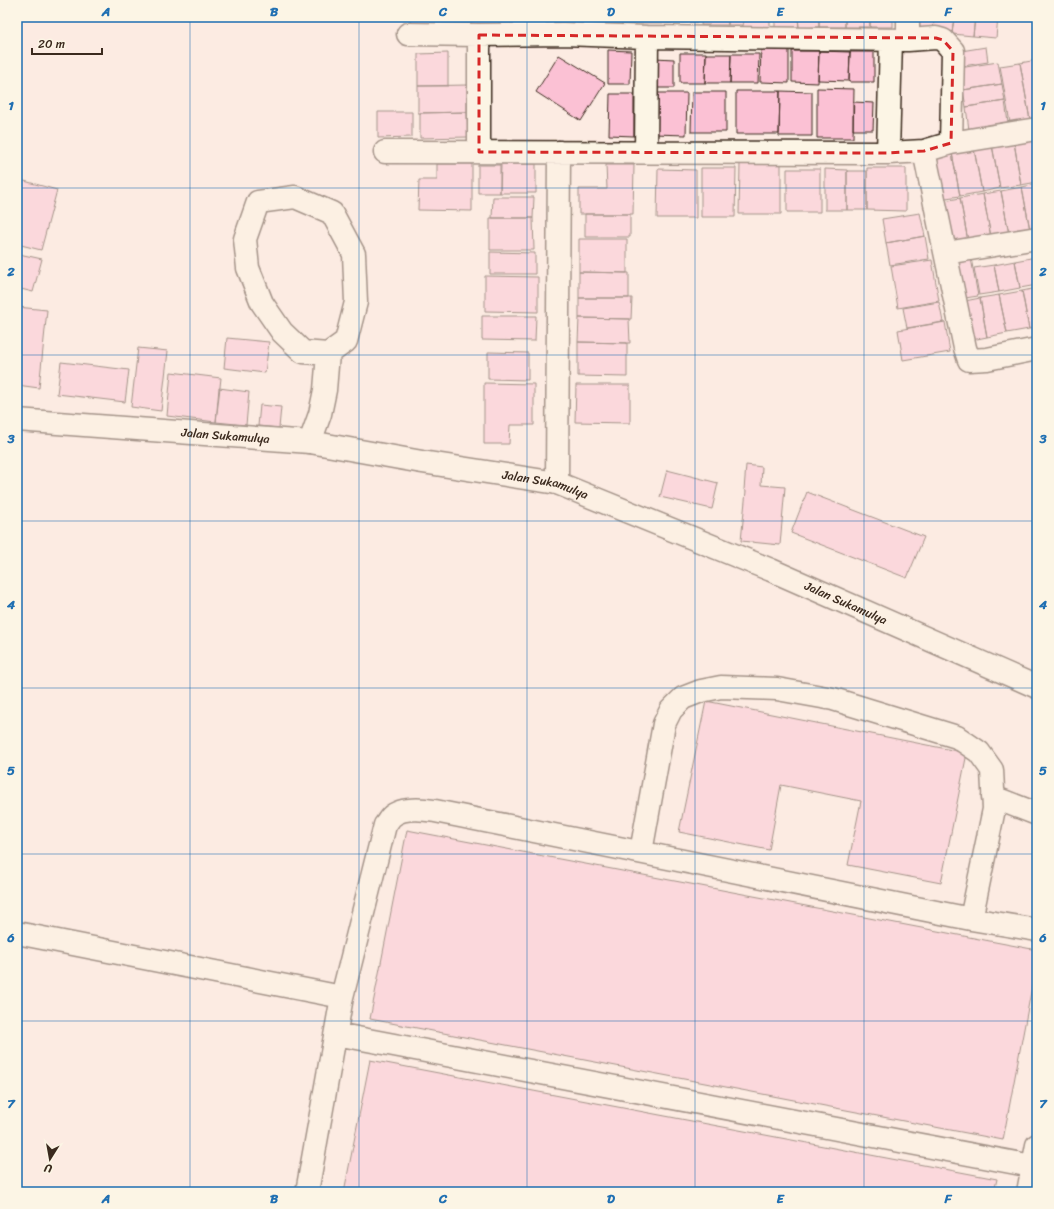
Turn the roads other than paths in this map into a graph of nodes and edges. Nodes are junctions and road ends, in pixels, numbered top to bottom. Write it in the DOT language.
graph roads {
  1 [pos="908,17"];
  2 [pos="563,26"];
  3 [pos="408,34"];
  4 [pos="478,35"];
  5 [pos="648,37"];
  6 [pos="900,40"];
  7 [pos="1037,129"];
  8 [pos="951,143"];
  9 [pos="924,151"];
  10 [pos="385,152"];
  11 [pos="479,152"];
  12 [pos="559,152"];
  13 [pos="646,152"];
  14 [pos="888,153"];
  15 [pos="1037,238"];
  16 [pos="946,253"];
  17 [pos="1037,349"];
  18 [pos="328,354"];
  19 [pos="17,420"];
  20 [pos="310,442"];
  21 [pos="557,483"];
  22 [pos="1037,687"];
  23 [pos="993,796"];
  24 [pos="1037,814"];
  25 [pos="641,852"];
  26 [pos="971,919"];
  27 [pos="1037,930"];
  28 [pos="17,933"];
  29 [pos="342,998"];
  30 [pos="336,1034"];
  31 [pos="1037,1145"];
  32 [pos="1035,1167"];
  33 [pos="307,1192"];
  34 [pos="1028,1192"];
  1 -- 6 [label="street"];
  2 -- 4 [label="street"];
  2 -- 5 [label="street"];
  3 -- 4 [label="street"];
  4 -- 11 [label="street"];
  5 -- 6 [label="street"];
  5 -- 13 [label="street"];
  6 -- 8 [label="street"];
  6 -- 14 [label="street"];
  7 -- 8 [label="street"];
  8 -- 9 [label="street"];
  9 -- 14 [label="street"];
  9 -- 16 [label="street"];
  10 -- 11 [label="street"];
  11 -- 12 [label="street"];
  12 -- 13 [label="street"];
  12 -- 21 [label="street"];
  13 -- 14 [label="street"];
  15 -- 16 [label="street"];
  16 -- 17 [label="street"];
  18 -- 18 [label="street"];
  18 -- 20 [label="street"];
  19 -- 20 [label="street, Jalan Sukamulya"];
  20 -- 21 [label="street, Jalan Sukamulya"];
  21 -- 22 [label="street, Jalan Sukamulya"];
  23 -- 24 [label="street"];
  23 -- 25 [label="street"];
  23 -- 26 [label="street"];
  25 -- 26 [label="street"];
  25 -- 29 [label="street"];
  26 -- 27 [label="street"];
  28 -- 29 [label="street"];
  29 -- 30 [label="street"];
  30 -- 32 [label="street"];
  30 -- 33 [label="street"];
  31 -- 32 [label="street"];
  32 -- 34 [label="street"];
}
